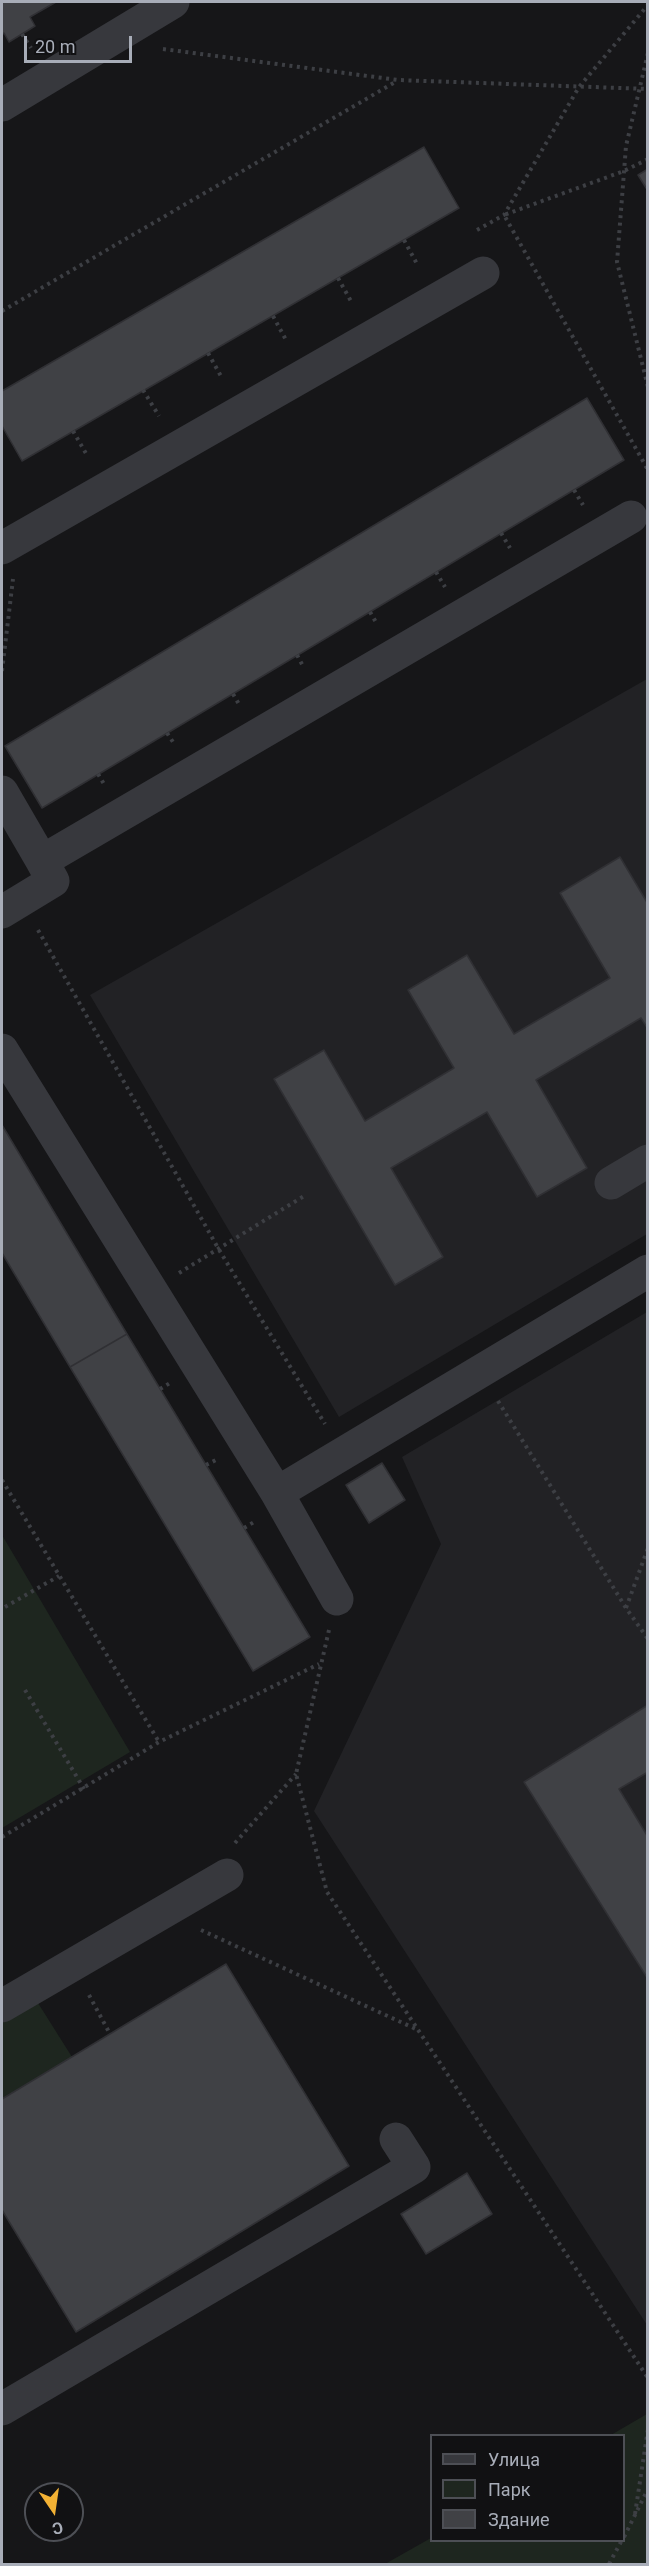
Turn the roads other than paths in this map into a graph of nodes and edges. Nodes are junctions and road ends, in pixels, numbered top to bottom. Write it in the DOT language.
graph roads {
  1 [pos="172,2"];
  2 [pos="2,105"];
  3 [pos="483,273"];
  4 [pos="631,517"];
  5 [pos="10,543"];
  6 [pos="2,792"];
  7 [pos="42,861"];
  8 [pos="11,906"];
  9 [pos="2,1050"];
  10 [pos="648,1161"];
  11 [pos="611,1183"];
  12 [pos="648,1271"];
  13 [pos="277,1493"];
  14 [pos="337,1599"];
  15 [pos="227,1875"];
  16 [pos="2,2006"];
  17 [pos="396,2139"];
  18 [pos="2,2409"];
  1 -- 2 [label="lane"];
  3 -- 5 [label="lane"];
  4 -- 7 [label="lane"];
  6 -- 7 [label="lane"];
  7 -- 8 [label="lane"];
  9 -- 13 [label="lane"];
  10 -- 11 [label="lane"];
  12 -- 13 [label="lane"];
  13 -- 14 [label="lane"];
  15 -- 16 [label="lane"];
  17 -- 18 [label="lane"];
}
